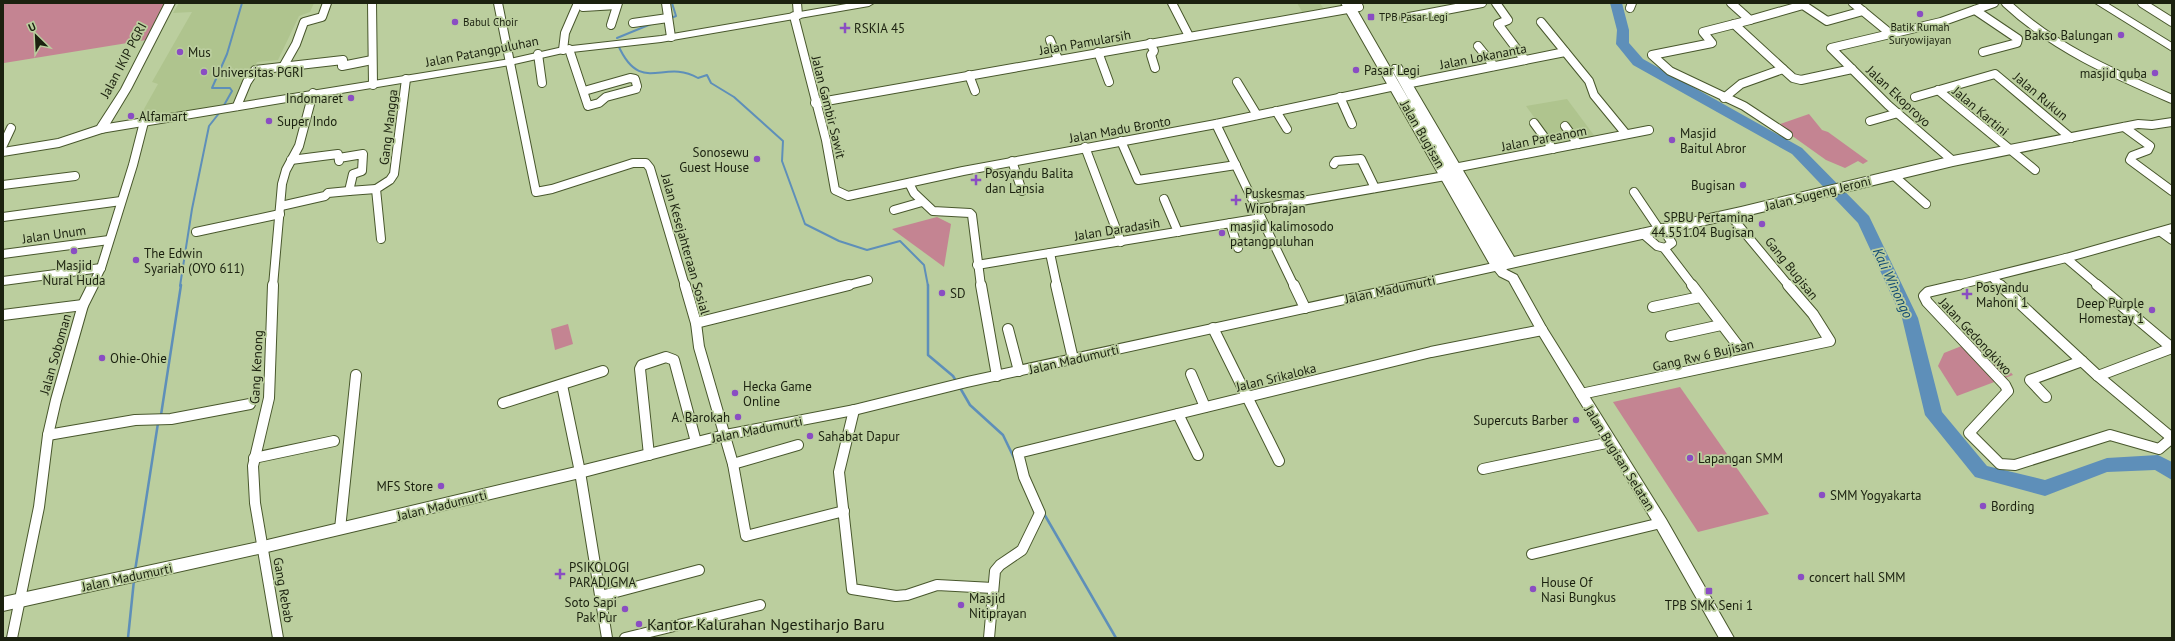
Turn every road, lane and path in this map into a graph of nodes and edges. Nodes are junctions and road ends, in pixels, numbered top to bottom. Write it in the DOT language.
graph roads {
  1 [pos="170,3"];
  2 [pos="327,3"];
  3 [pos="372,3"];
  4 [pos="498,3"];
  5 [pos="666,3"];
  6 [pos="797,3"];
  7 [pos="869,3"];
  8 [pos="1172,3"];
  9 [pos="1482,3"];
  10 [pos="1496,3"];
  11 [pos="1731,3"];
  12 [pos="1853,3"];
  13 [pos="1994,3"];
  14 [pos="2006,3"];
  15 [pos="2100,3"];
  16 [pos="2142,3"];
  17 [pos="617,4"];
  18 [pos="580,5"];
  19 [pos="1354,5"];
  20 [pos="1975,10"];
  21 [pos="1863,11"];
  22 [pos="796,16"];
  23 [pos="668,18"];
  24 [pos="1404,18"];
  25 [pos="1750,20"];
  26 [pos="1541,22"];
  27 [pos="2172,22"];
  28 [pos="633,23"];
  29 [pos="1734,24"];
  30 [pos="611,25"];
  31 [pos="1892,35"];
  32 [pos="1189,36"];
  33 [pos="671,37"];
  34 [pos="1050,40"];
  35 [pos="1150,43"];
  36 [pos="1478,46"];
  37 [pos="566,49"];
  38 [pos="2170,49"];
  39 [pos="1098,52"];
  40 [pos="1565,52"];
  41 [pos="1983,52"];
  42 [pos="538,54"];
  43 [pos="1058,59"];
  44 [pos="372,60"];
  45 [pos="1525,60"];
  46 [pos="510,62"];
  47 [pos="1494,66"];
  48 [pos="283,67"];
  49 [pos="1155,68"];
  50 [pos="1784,69"];
  51 [pos="1852,69"];
  52 [pos="969,75"];
  53 [pos="406,79"];
  54 [pos="1109,82"];
  55 [pos="1237,82"];
  56 [pos="542,83"];
  57 [pos="373,85"];
  58 [pos="1401,85"];
  59 [pos="1938,90"];
  60 [pos="584,91"];
  61 [pos="975,91"];
  62 [pos="313,93"];
  63 [pos="1915,97"];
  64 [pos="1340,98"];
  65 [pos="1724,98"];
  66 [pos="2172,99"];
  67 [pos="815,103"];
  68 [pos="237,106"];
  69 [pos="1276,111"];
  70 [pos="1898,113"];
  71 [pos="2172,114"];
  72 [pos="1257,115"];
  73 [pos="1870,121"];
  74 [pos="144,122"];
  75 [pos="2172,122"];
  76 [pos="1534,123"];
  77 [pos="1216,124"];
  78 [pos="1352,124"];
  79 [pos="2138,124"];
  80 [pos="1564,126"];
  81 [pos="2124,127"];
  82 [pos="11,128"];
  83 [pos="101,129"];
  84 [pos="1287,129"];
  85 [pos="1649,130"];
  86 [pos="1626,134"];
  87 [pos="1788,135"];
  88 [pos="2071,138"];
  89 [pos="1121,141"];
  90 [pos="1578,144"];
  91 [pos="3,145"];
  92 [pos="1085,147"];
  93 [pos="1553,149"];
  94 [pos="2009,149"];
  95 [pos="3,152"];
  96 [pos="291,160"];
  97 [pos="1953,160"];
  98 [pos="1012,161"];
  99 [pos="1334,164"];
  100 [pos="1236,165"];
  101 [pos="2035,170"];
  102 [pos="1893,174"];
  103 [pos="1452,175"];
  104 [pos="75,176"];
  105 [pos="909,183"];
  106 [pos="3,185"];
  107 [pos="1374,188"];
  108 [pos="376,189"];
  109 [pos="350,190"];
  110 [pos="1022,191"];
  111 [pos="2172,191"];
  112 [pos="1634,192"];
  113 [pos="848,196"];
  114 [pos="1164,199"];
  115 [pos="121,201"];
  116 [pos="922,202"];
  117 [pos="1926,204"];
  118 [pos="281,210"];
  119 [pos="894,210"];
  120 [pos="1258,213"];
  121 [pos="1730,215"];
  122 [pos="3,217"];
  123 [pos="1230,223"];
  124 [pos="1661,228"];
  125 [pos="2172,228"];
  126 [pos="196,232"];
  127 [pos="1178,232"];
  128 [pos="1642,232"];
  129 [pos="2161,232"];
  130 [pos="381,239"];
  131 [pos="109,240"];
  132 [pos="2172,240"];
  133 [pos="1121,242"];
  134 [pos="1238,248"];
  135 [pos="1664,248"];
  136 [pos="1050,253"];
  137 [pos="3,254"];
  138 [pos="2066,258"];
  139 [pos="1504,264"];
  140 [pos="977,265"];
  141 [pos="101,268"];
  142 [pos="1992,277"];
  143 [pos="868,280"];
  144 [pos="3,281"];
  145 [pos="1700,297"];
  146 [pos="83,305"];
  147 [pos="1653,307"];
  148 [pos="1305,308"];
  149 [pos="3,315"];
  150 [pos="696,323"];
  151 [pos="1721,325"];
  152 [pos="1213,328"];
  153 [pos="1008,329"];
  154 [pos="1542,330"];
  155 [pos="1670,336"];
  156 [pos="1830,341"];
  157 [pos="2170,344"];
  158 [pos="1739,347"];
  159 [pos="1073,359"];
  160 [pos="2082,361"];
  161 [pos="603,371"];
  162 [pos="1019,371"];
  163 [pos="1191,374"];
  164 [pos="356,375"];
  165 [pos="997,376"];
  166 [pos="2098,376"];
  167 [pos="562,385"];
  168 [pos="1581,394"];
  169 [pos="1246,397"];
  170 [pos="2046,397"];
  171 [pos="503,403"];
  172 [pos="250,404"];
  173 [pos="1206,407"];
  174 [pos="854,410"];
  175 [pos="1178,414"];
  176 [pos="48,435"];
  177 [pos="726,435"];
  178 [pos="2172,438"];
  179 [pos="334,441"];
  180 [pos="696,442"];
  181 [pos="1611,442"];
  182 [pos="798,445"];
  183 [pos="649,455"];
  184 [pos="1198,455"];
  185 [pos="254,458"];
  186 [pos="1278,461"];
  187 [pos="733,464"];
  188 [pos="1483,469"];
  189 [pos="580,472"];
  190 [pos="844,511"];
  191 [pos="1661,523"];
  192 [pos="340,529"];
  193 [pos="263,548"];
  194 [pos="1532,554"];
  195 [pos="699,570"];
  196 [pos="993,588"];
  197 [pos="601,596"];
  198 [pos="19,601"];
  199 [pos="3,604"];
  200 [pos="760,605"];
  201 [pos="12,638"];
  202 [pos="278,638"];
  203 [pos="607,638"];
  204 [pos="625,638"];
  205 [pos="989,638"];
  206 [pos="1728,638"];
  1 -- 83 [label="main road, Jalan IKIP PGRI"];
  2 -- 48 [label="street"];
  3 -- 44 [label="street"];
  4 -- 46 [label="street"];
  5 -- 23 [label="street"];
  6 -- 22 [label="street, Jalan Gambir Sawit"];
  7 -- 22 [label="street, Jalan Patangpuluhan"];
  8 -- 32 [label="street"];
  9 -- 24 [label="street"];
  10 -- 45 [label="street"];
  11 -- 25 [label="street"];
  12 -- 21 [label="street"];
  13 -- 20 [label="street"];
  14 -- 66 [label="street"];
  15 -- 38 [label="main road"];
  16 -- 27 [label="street"];
  17 -- 18 [label="street"];
  17 -- 30 [label="street"];
  18 -- 37 [label="street"];
  19 -- 32 [label="street, Jalan Pamularsih"];
  19 -- 58 [label="main road, Jalan Bugisan"];
  20 -- 31 [label="street"];
  20 -- 41 [label="street"];
  21 -- 25 [label="street"];
  21 -- 31 [label="street"];
  22 -- 33 [label="street, Jalan Patangpuluhan"];
  22 -- 67 [label="street, Jalan Gambir Sawit"];
  23 -- 28 [label="street"];
  23 -- 33 [label="street"];
  25 -- 29 [label="street"];
  26 -- 40 [label="street"];
  29 -- 50 [label="street"];
  29 -- 65 [label="street"];
  31 -- 51 [label="street, Jalan Ekoproyo"];
  32 -- 35 [label="street, Jalan Pamularsih"];
  33 -- 37 [label="street, Jalan Patangpuluhan"];
  34 -- 43 [label="street"];
  35 -- 39 [label="street, Jalan Pamularsih"];
  35 -- 49 [label="street"];
  36 -- 47 [label="street"];
  37 -- 42 [label="street, Jalan Patangpuluhan"];
  37 -- 60 [label="street"];
  39 -- 43 [label="street, Jalan Pamularsih"];
  39 -- 54 [label="street"];
  40 -- 45 [label="street, Jalan Lokananta"];
  40 -- 86 [label="street"];
  42 -- 46 [label="street, Jalan Patangpuluhan"];
  42 -- 56 [label="street"];
  43 -- 52 [label="street, Jalan Pamularsih"];
  44 -- 48 [label="street"];
  44 -- 57 [label="street"];
  45 -- 47 [label="street, Jalan Lokananta"];
  46 -- 53 [label="street, Jalan Patangpuluhan"];
  46 -- 150 [label="street, Jalan Kesejahteraan Sosial"];
  47 -- 58 [label="street, Jalan Lokananta"];
  48 -- 68 [label="street"];
  50 -- 51 [label="street"];
  50 -- 65 [label="street"];
  51 -- 70 [label="street, Jalan Ekoproyo"];
  52 -- 61 [label="street"];
  52 -- 67 [label="street, Jalan Pamularsih"];
  53 -- 57 [label="street, Jalan Patangpuluhan"];
  53 -- 108 [label="street, Gang Mangga"];
  55 -- 72 [label="street"];
  57 -- 62 [label="street, Jalan Patangpuluhan"];
  58 -- 64 [label="street, Jalan Madu Bronto"];
  58 -- 103 [label="main road, Jalan Bugisan"];
  59 -- 63 [label="street"];
  59 -- 88 [label="street, Jalan Rukun"];
  59 -- 94 [label="street, Jalan Kartini"];
  60 -- 60 [label="street"];
  62 -- 68 [label="street, Jalan Patangpuluhan"];
  62 -- 96 [label="street, Gang Kenong"];
  64 -- 69 [label="street, Jalan Madu Bronto"];
  64 -- 78 [label="street"];
  65 -- 87 [label="street"];
  67 -- 113 [label="street, Jalan Gambir Sawit"];
  68 -- 74 [label="street, Jalan Patangpuluhan"];
  69 -- 72 [label="street, Jalan Madu Bronto"];
  69 -- 84 [label="street"];
  70 -- 73 [label="street"];
  70 -- 97 [label="street, Jalan Ekoproyo"];
  71 -- 79 [label="main road, Jalan Sugeng Jeroni"];
  72 -- 77 [label="street, Jalan Madu Bronto"];
  74 -- 83 [label="street, Jalan Patangpuluhan"];
  74 -- 115 [label="street, Jalan Soboman"];
  75 -- 79 [label="main road, Jalan Sugeng Jeroni"];
  76 -- 93 [label="street"];
  77 -- 89 [label="street, Jalan Madu Bronto"];
  77 -- 100 [label="street"];
  79 -- 81 [label="main road, Jalan Sugeng Jeroni"];
  80 -- 90 [label="street"];
  81 -- 88 [label="main road, Jalan Sugeng Jeroni"];
  81 -- 111 [label="street"];
  82 -- 91 [label="street"];
  83 -- 95 [label="main road"];
  85 -- 86 [label="street, Jalan Pareanom"];
  86 -- 90 [label="street, Jalan Pareanom"];
  88 -- 94 [label="main road, Jalan Sugeng Jeroni"];
  89 -- 92 [label="street, Jalan Madu Bronto"];
  89 -- 100 [label="street"];
  90 -- 93 [label="street, Jalan Pareanom"];
  92 -- 98 [label="street, Jalan Madu Bronto"];
  92 -- 133 [label="street"];
  93 -- 103 [label="street, Jalan Pareanom"];
  94 -- 97 [label="main road, Jalan Sugeng Jeroni"];
  94 -- 101 [label="street, Jalan Kartini"];
  96 -- 109 [label="street"];
  96 -- 118 [label="street, Gang Kenong"];
  97 -- 102 [label="main road, Jalan Sugeng Jeroni"];
  98 -- 105 [label="street, Jalan Madu Bronto"];
  98 -- 110 [label="street"];
  99 -- 107 [label="street"];
  100 -- 120 [label="street"];
  102 -- 117 [label="street"];
  102 -- 121 [label="main road, Jalan Sugeng Jeroni"];
  103 -- 107 [label="street, Jalan Daradasih"];
  103 -- 120 [label="street, Jalan Daradasih"];
  103 -- 139 [label="main road, Jalan Bugisan"];
  104 -- 106 [label="street"];
  105 -- 113 [label="street, Jalan Madu Bronto"];
  105 -- 116 [label="street"];
  107 -- 120 [label="street, Jalan Daradasih"];
  108 -- 109 [label="street"];
  108 -- 130 [label="street"];
  109 -- 118 [label="street"];
  112 -- 124 [label="street"];
  114 -- 127 [label="street"];
  115 -- 122 [label="street"];
  115 -- 131 [label="street, Jalan Soboman"];
  116 -- 119 [label="street"];
  116 -- 140 [label="street"];
  118 -- 126 [label="street"];
  118 -- 185 [label="street, Gang Kenong"];
  120 -- 123 [label="street, Jalan Daradasih"];
  120 -- 148 [label="street"];
  121 -- 124 [label="main road, Jalan Sugeng Jeroni"];
  121 -- 156 [label="street, Gang Bugisan"];
  123 -- 127 [label="street, Jalan Daradasih"];
  123 -- 134 [label="street"];
  124 -- 128 [label="main road, Jalan Sugeng Jeroni"];
  124 -- 135 [label="street"];
  125 -- 129 [label="street, Jalan Gedongkiwo"];
  127 -- 133 [label="street, Jalan Daradasih"];
  128 -- 135 [label="street"];
  128 -- 139 [label="main road, Jalan Sugeng Jeroni"];
  129 -- 132 [label="street"];
  129 -- 138 [label="street, Jalan Gedongkiwo"];
  131 -- 137 [label="street, Jalan Unum"];
  131 -- 141 [label="street, Jalan Soboman"];
  133 -- 136 [label="street, Jalan Daradasih"];
  135 -- 145 [label="street"];
  136 -- 140 [label="street, Jalan Daradasih"];
  136 -- 159 [label="street"];
  138 -- 142 [label="street, Jalan Gedongkiwo"];
  138 -- 157 [label="street"];
  139 -- 148 [label="street, Jalan Madumurti"];
  139 -- 154 [label="street, Jalan Bugisan Selatan"];
  140 -- 165 [label="street"];
  141 -- 144 [label="street"];
  141 -- 146 [label="street, Jalan Soboman"];
  142 -- 160 [label="street"];
  142 -- 178 [label="street, Jalan Gedongkiwo"];
  143 -- 150 [label="street"];
  145 -- 147 [label="street"];
  145 -- 151 [label="street"];
  146 -- 149 [label="street"];
  146 -- 176 [label="street, Jalan Soboman"];
  148 -- 152 [label="street, Jalan Madumurti"];
  150 -- 177 [label="street, Jalan Kesejahteraan Sosial"];
  151 -- 155 [label="street"];
  151 -- 158 [label="street"];
  152 -- 159 [label="street, Jalan Madumurti"];
  152 -- 169 [label="street"];
  153 -- 162 [label="street"];
  154 -- 168 [label="street, Jalan Bugisan Selatan"];
  154 -- 169 [label="street, Jalan Srikaloka"];
  156 -- 168 [label="street, Gang Rw 6 Bujisan"];
  157 -- 166 [label="street"];
  159 -- 162 [label="street, Jalan Madumurti"];
  160 -- 166 [label="street"];
  160 -- 170 [label="street"];
  161 -- 167 [label="street"];
  162 -- 165 [label="street, Jalan Madumurti"];
  163 -- 173 [label="street"];
  164 -- 192 [label="street"];
  165 -- 174 [label="street, Jalan Madumurti"];
  166 -- 178 [label="street"];
  167 -- 171 [label="street"];
  167 -- 189 [label="street"];
  168 -- 181 [label="street, Jalan Bugisan Selatan"];
  169 -- 173 [label="street, Jalan Srikaloka"];
  169 -- 186 [label="street"];
  172 -- 176 [label="street"];
  173 -- 175 [label="street, Jalan Srikaloka"];
  174 -- 177 [label="street, Jalan Madumurti"];
  174 -- 190 [label="street"];
  175 -- 184 [label="street"];
  175 -- 196 [label="street, Jalan Srikaloka"];
  176 -- 198 [label="street, Jalan Soboman"];
  177 -- 180 [label="street, Jalan Madumurti"];
  177 -- 187 [label="street, Jalan Kesejahteraan Sosial"];
  179 -- 185 [label="street"];
  180 -- 183 [label="street, Jalan Madumurti"];
  180 -- 183 [label="street"];
  181 -- 188 [label="street"];
  181 -- 191 [label="street, Jalan Bugisan Selatan"];
  182 -- 187 [label="street"];
  183 -- 189 [label="street, Jalan Madumurti"];
  185 -- 193 [label="street, Gang Kenong"];
  187 -- 190 [label="street, Jalan Kesejahteraan Sosial"];
  189 -- 192 [label="street, Jalan Madumurti"];
  189 -- 197 [label="street"];
  190 -- 196 [label="street"];
  191 -- 194 [label="street"];
  191 -- 206 [label="street, Jalan Bugisan Selatan"];
  192 -- 193 [label="street, Jalan Madumurti"];
  193 -- 198 [label="street, Jalan Madumurti"];
  193 -- 202 [label="street, Gang Rebab"];
  195 -- 197 [label="street"];
  196 -- 205 [label="street"];
  197 -- 203 [label="street"];
  198 -- 199 [label="street, Jalan Madumurti"];
  198 -- 201 [label="street, Jalan Soboman"];
  200 -- 204 [label="street"];
}
